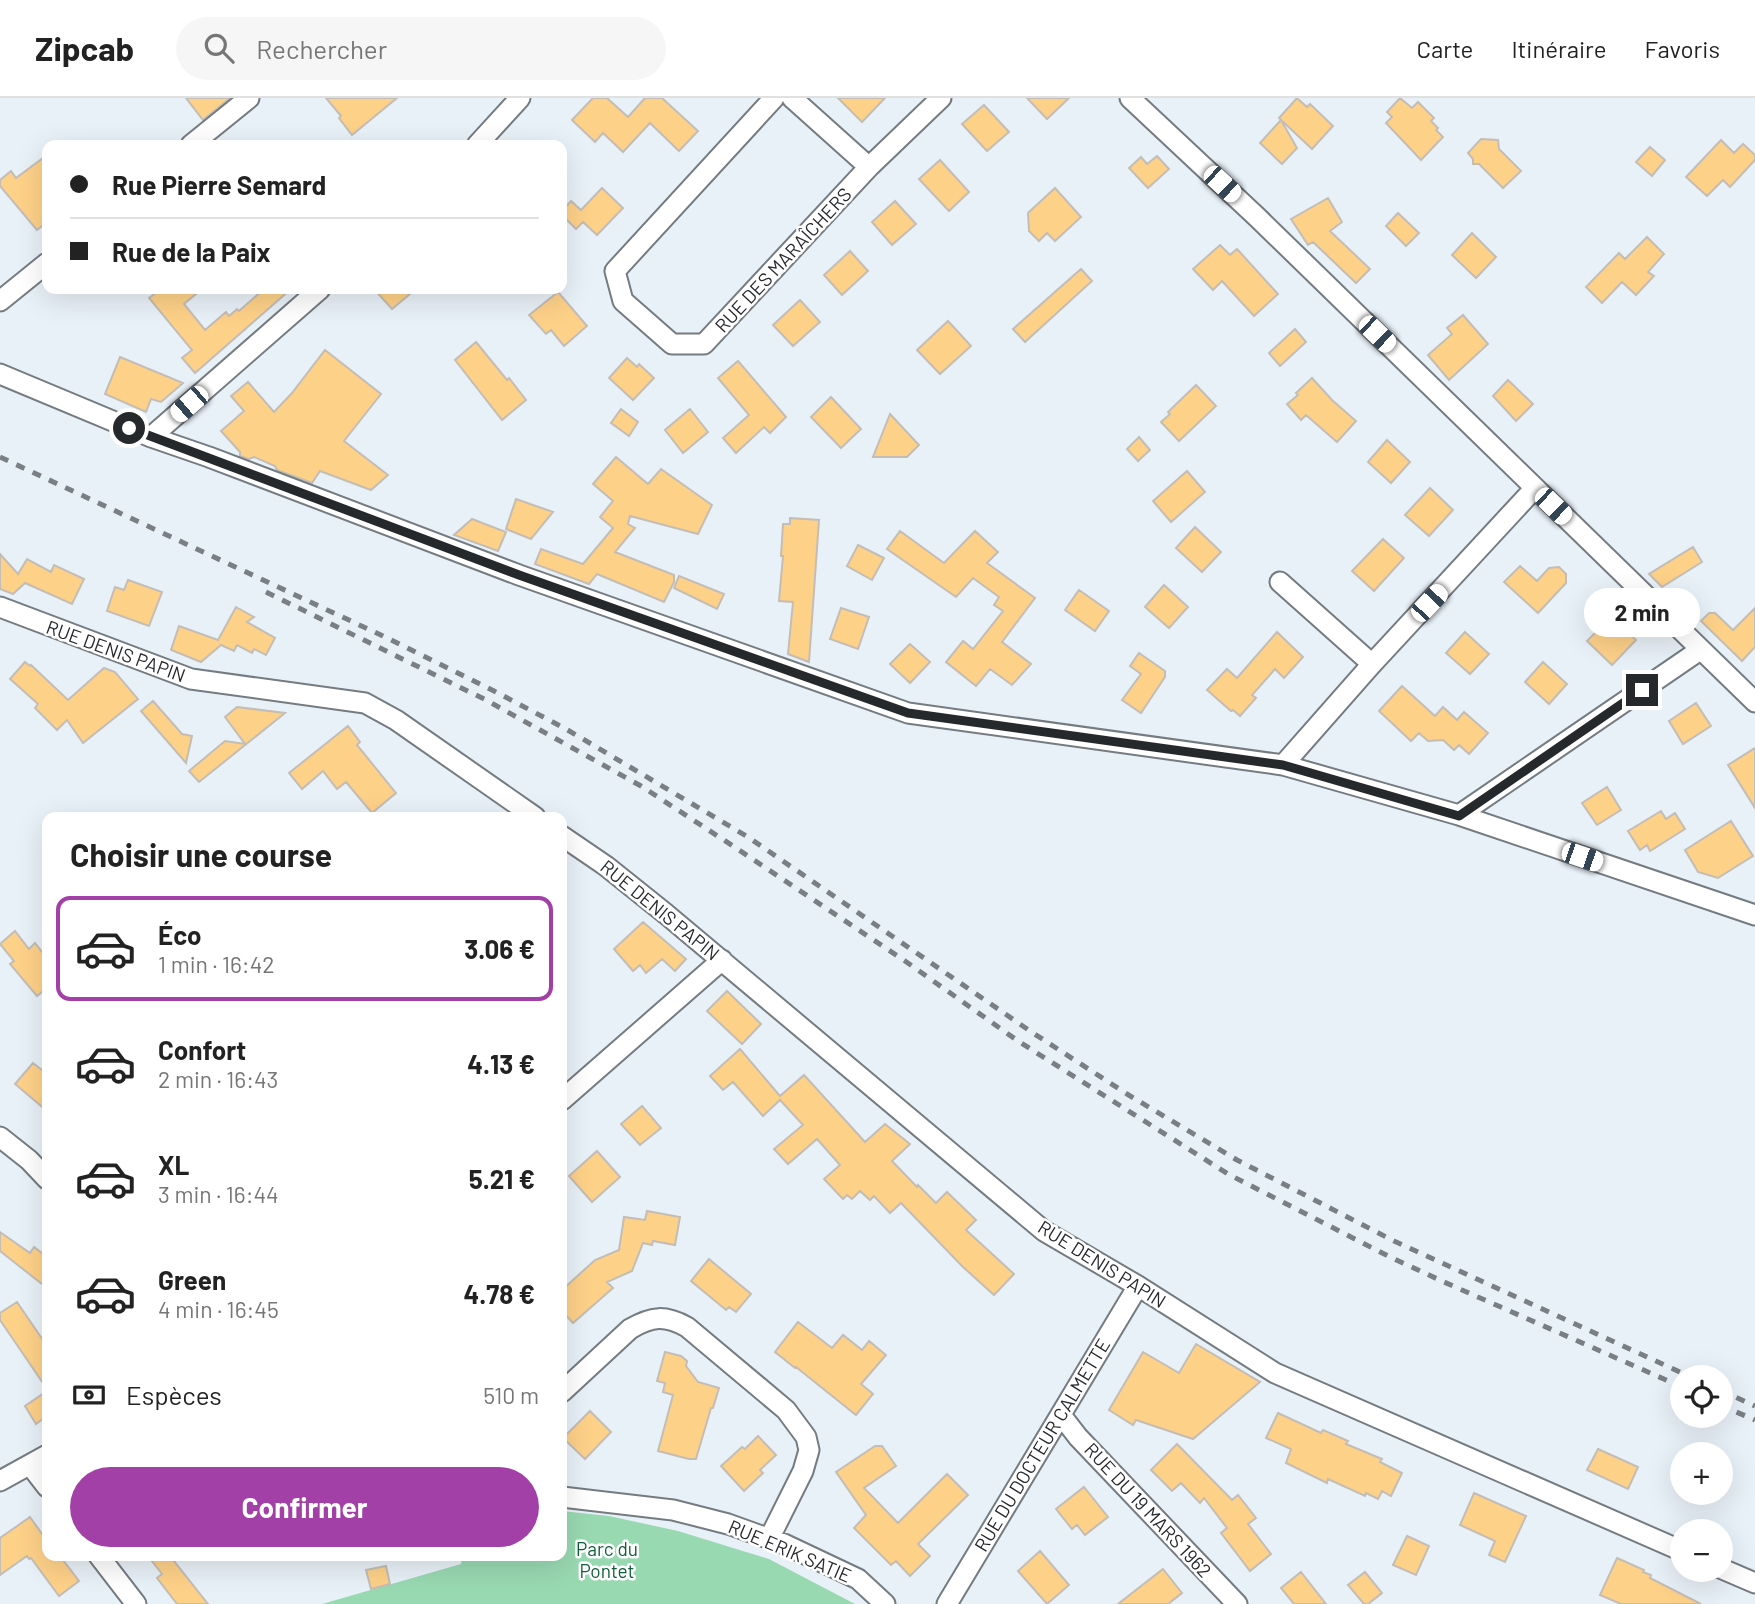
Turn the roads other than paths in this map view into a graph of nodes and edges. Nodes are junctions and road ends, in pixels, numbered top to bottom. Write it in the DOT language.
graph roads {
  1 [pos="248,98"];
  2 [pos="520,98"];
  3 [pos="774,98"];
  4 [pos="792,98"];
  5 [pos="940,98"];
  6 [pos="1130,98"];
  7 [pos="197,140"];
  8 [pos="482,140"];
  9 [pos="869,167"];
  10 [pos="42,267"];
  11 [pos="314,294"];
  12 [pos="0,302"];
  13 [pos="0,374"];
  14 [pos="151,437"];
  15 [pos="1534,488"];
  16 [pos="1280,582"];
  17 [pos="0,607"];
  18 [pos="1700,650"];
  19 [pos="1372,664"];
  20 [pos="1755,702"];
  21 [pos="1283,765"];
  22 [pos="528,812"];
  23 [pos="1459,816"];
  24 [pos="567,839"];
  25 [pos="1755,915"];
  26 [pos="722,960"];
  27 [pos="567,1096"];
  28 [pos="0,1137"];
  29 [pos="42,1173"];
  30 [pos="1138,1286"];
  31 [pos="567,1387"];
  32 [pos="1060,1415"];
  33 [pos="39,1460"];
  34 [pos="0,1481"];
  35 [pos="567,1498"];
  36 [pos="769,1539"];
  37 [pos="1670,1546"];
  38 [pos="103,1561"];
  39 [pos="1733,1574"];
  40 [pos="1755,1583"];
  41 [pos="136,1604"];
  42 [pos="884,1604"];
  43 [pos="947,1604"];
  44 [pos="1237,1604"];
  1 -- 7 [label="street"];
  2 -- 8 [label="street"];
  3 -- 9 [label="street, RUE DES MARAÎCHERS"];
  4 -- 9 [label="street"];
  5 -- 9 [label="street, RUE DES MARAÎCHERS"];
  6 -- 15 [label="street"];
  10 -- 12 [label="street"];
  11 -- 14 [label="street"];
  13 -- 14 [label="street"];
  14 -- 21 [label="street"];
  15 -- 18 [label="street"];
  15 -- 19 [label="street"];
  16 -- 19 [label="street"];
  17 -- 22 [label="street, RUE DENIS PAPIN"];
  18 -- 20 [label="street"];
  18 -- 23 [label="street"];
  19 -- 21 [label="street"];
  21 -- 23 [label="street"];
  23 -- 25 [label="street"];
  24 -- 26 [label="street, RUE DENIS PAPIN"];
  26 -- 27 [label="street"];
  26 -- 30 [label="street, RUE DENIS PAPIN"];
  28 -- 29 [label="street"];
  30 -- 32 [label="street, RUE DU DOCTEUR CALMETTE"];
  30 -- 37 [label="street, RUE DENIS PAPIN"];
  31 -- 36 [label="street"];
  32 -- 43 [label="street, RUE DU DOCTEUR CALMETTE"];
  32 -- 44 [label="street, RUE DU 19 MARS 1962"];
  33 -- 34 [label="street"];
  35 -- 36 [label="street, RUE ERIK SATIE"];
  36 -- 42 [label="street, RUE ERIK SATIE"];
  38 -- 41 [label="street"];
  39 -- 40 [label="street"];
}
